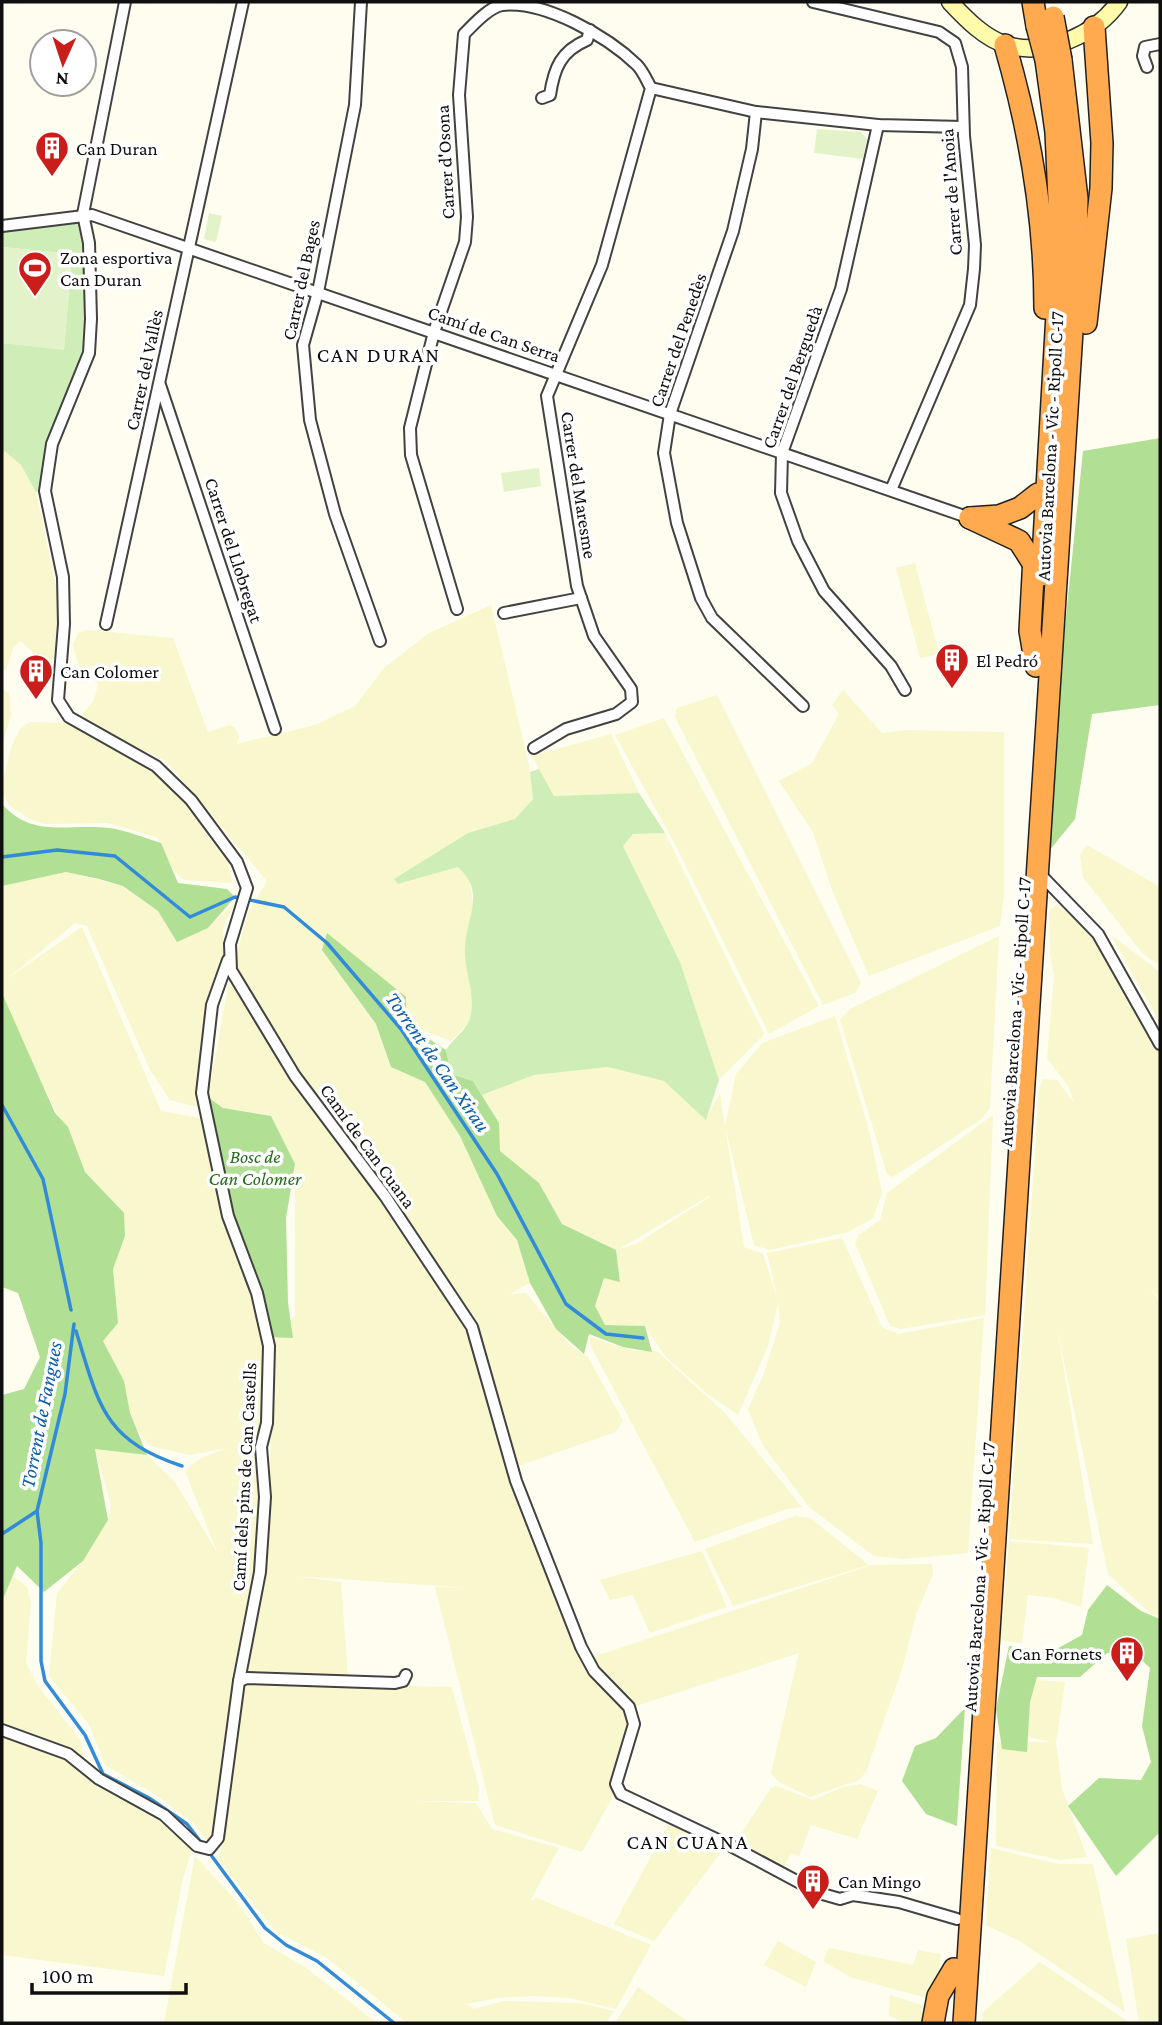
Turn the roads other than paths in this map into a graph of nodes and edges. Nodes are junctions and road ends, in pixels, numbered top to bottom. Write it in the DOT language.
graph roads {
  1 [pos="125,2"];
  2 [pos="243,2"];
  3 [pos="361,2"];
  4 [pos="813,2"];
  5 [pos="950,2"];
  6 [pos="1033,2"];
  7 [pos="1119,2"];
  8 [pos="1047,15"];
  9 [pos="1094,27"];
  10 [pos="590,30"];
  11 [pos="1160,44"];
  12 [pos="1005,45"];
  13 [pos="1054,60"];
  14 [pos="1147,67"];
  15 [pos="651,88"];
  16 [pos="542,98"];
  17 [pos="756,112"];
  18 [pos="878,125"];
  19 [pos="963,127"];
  20 [pos="83,214"];
  21 [pos="2,226"];
  22 [pos="189,247"];
  23 [pos="318,292"];
  24 [pos="434,332"];
  25 [pos="554,374"];
  26 [pos="159,382"];
  27 [pos="670,414"];
  28 [pos="782,453"];
  29 [pos="891,491"];
  30 [pos="1038,494"];
  31 [pos="970,518"];
  32 [pos="1033,563"];
  33 [pos="581,598"];
  34 [pos="457,609"];
  35 [pos="1054,610"];
  36 [pos="504,613"];
  37 [pos="106,624"];
  38 [pos="380,641"];
  39 [pos="1036,666"];
  40 [pos="905,690"];
  41 [pos="803,706"];
  42 [pos="275,729"];
  43 [pos="534,748"];
  44 [pos="1037,871"];
  45 [pos="230,954"];
  46 [pos="1160,1044"];
  47 [pos="406,1675"];
  48 [pos="239,1681"];
  49 [pos="2,1730"];
  50 [pos="957,1919"];
  51 [pos="954,1969"];
  52 [pos="933,2023"];
  53 [pos="950,2023"];
  54 [pos="964,2023"];
  1 -- 20 [label="street"];
  2 -- 22 [label="street, Carrer del Vallès"];
  3 -- 23 [label="street, Carrer del Bages"];
  4 -- 19 [label="street, Carrer de l'Anoia"];
  5 -- 12 [label="main road"];
  6 -- 8 [label="highway, Autovia Barcelona - Vic - Ripoll C-17"];
  7 -- 9 [label="main road"];
  8 -- 13 [label="highway, Autovia Barcelona - Vic - Ripoll C-17, bridge"];
  9 -- 12 [label="main road"];
  9 -- 35 [label="highway"];
  10 -- 15 [label="street"];
  10 -- 16 [label="street"];
  10 -- 24 [label="street, Carrer d'Osona"];
  11 -- 14 [label="street"];
  12 -- 30 [label="highway"];
  13 -- 35 [label="highway, Autovia Barcelona - Vic - Ripoll C-17"];
  13 -- 39 [label="highway, Autovia Barcelona - Vic - Ripoll C-17"];
  15 -- 17 [label="street"];
  15 -- 25 [label="street, Carrer del Maresme"];
  17 -- 18 [label="street"];
  17 -- 27 [label="street, Carrer del Penedès"];
  18 -- 19 [label="street"];
  18 -- 28 [label="street, Carrer del Berguedà"];
  19 -- 29 [label="street, Carrer de l'Anoia"];
  20 -- 21 [label="street, Camí de Can Serra"];
  20 -- 22 [label="street, Camí de Can Serra"];
  20 -- 45 [label="street"];
  22 -- 23 [label="street, Camí de Can Serra"];
  22 -- 26 [label="street, Carrer del Vallès"];
  23 -- 24 [label="street, Camí de Can Serra"];
  23 -- 38 [label="street, Carrer del Bages"];
  24 -- 25 [label="street, Camí de Can Serra"];
  24 -- 34 [label="street, Carrer d'Osona"];
  25 -- 27 [label="street, Camí de Can Serra"];
  25 -- 33 [label="street, Carrer del Maresme"];
  26 -- 37 [label="street, Carrer del Vallès"];
  26 -- 42 [label="street, Carrer del Llobregat"];
  27 -- 28 [label="street, Camí de Can Serra"];
  27 -- 41 [label="street, Carrer del Penedès"];
  28 -- 29 [label="street, Camí de Can Serra"];
  28 -- 40 [label="street, Carrer del Berguedà"];
  29 -- 31 [label="street, Camí de Can Serra"];
  30 -- 31 [label="highway"];
  30 -- 32 [label="highway"];
  31 -- 32 [label="highway"];
  32 -- 39 [label="highway"];
  33 -- 36 [label="street"];
  33 -- 43 [label="street, Carrer del Maresme"];
  35 -- 44 [label="highway, Autovia Barcelona - Vic - Ripoll C-17"];
  39 -- 50 [label="highway, Autovia Barcelona - Vic - Ripoll C-17"];
  44 -- 46 [label="street"];
  44 -- 54 [label="highway, Autovia Barcelona - Vic - Ripoll C-17"];
  45 -- 48 [label="street, Camí dels pins de Can Castells"];
  45 -- 50 [label="street, Camí de Can Cuana"];
  47 -- 48 [label="street"];
  48 -- 49 [label="street, Camí dels pins de Can Castells"];
  50 -- 51 [label="highway, Autovia Barcelona - Vic - Ripoll C-17"];
  51 -- 52 [label="highway"];
  51 -- 53 [label="highway, Autovia Barcelona - Vic - Ripoll C-17"];
}
